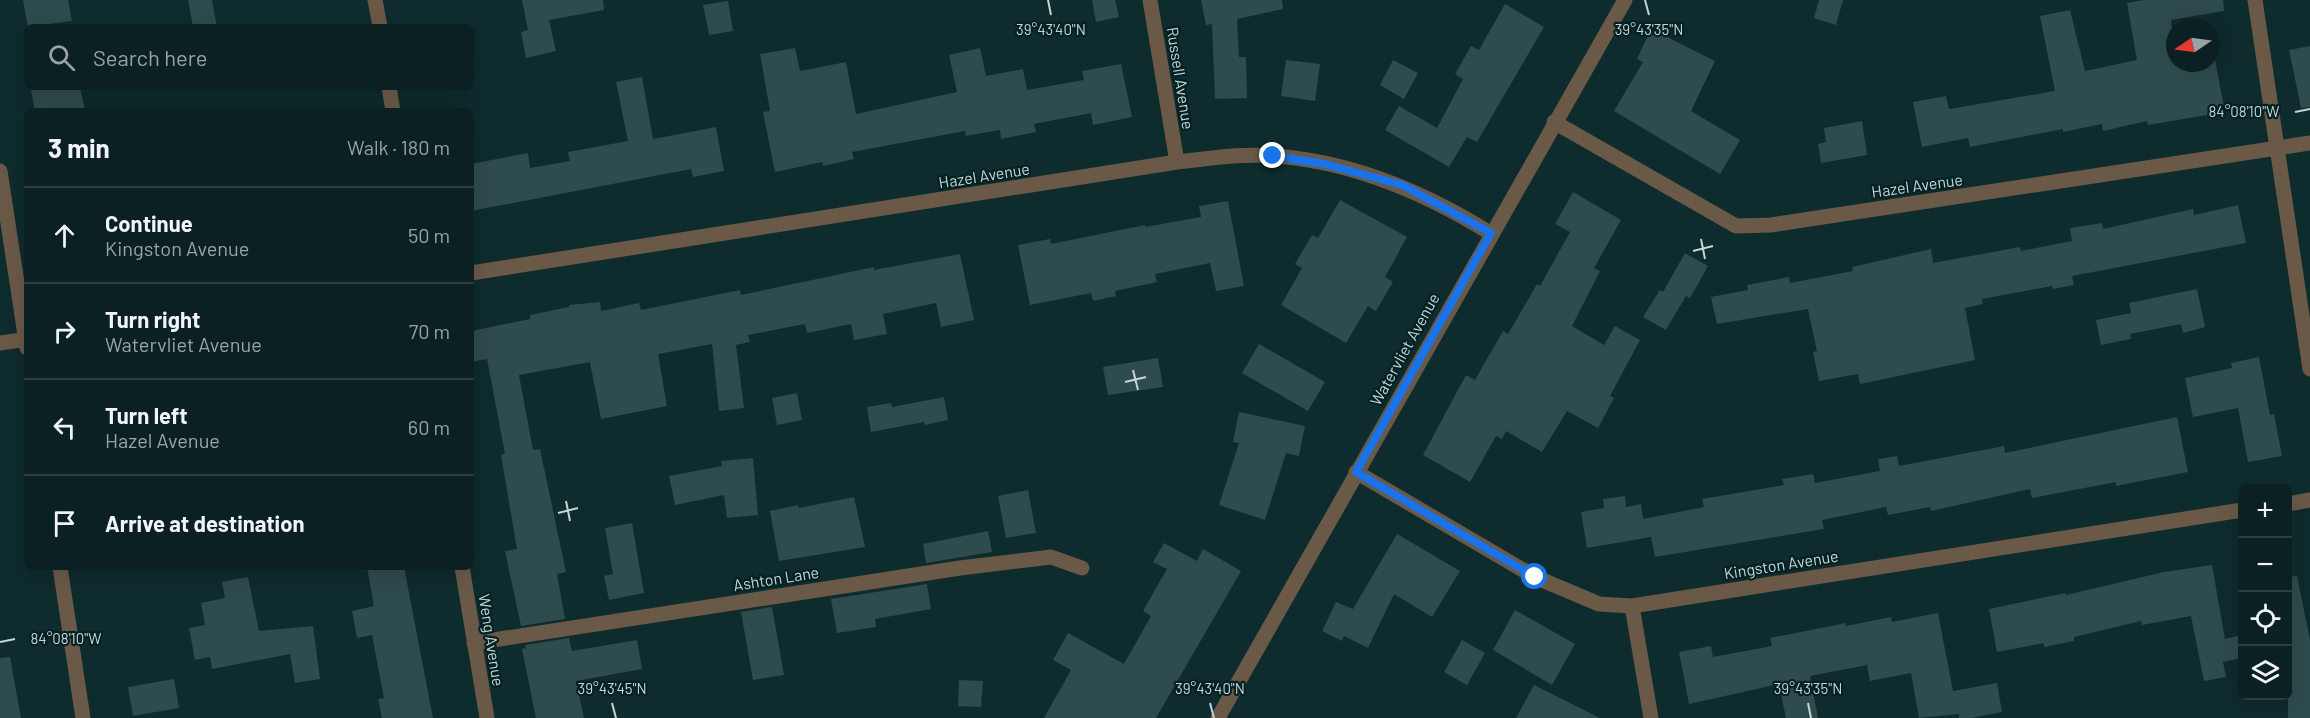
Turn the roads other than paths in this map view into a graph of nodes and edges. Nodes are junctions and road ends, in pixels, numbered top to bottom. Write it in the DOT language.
graph roads {
  1 [pos="375,0"];
  2 [pos="1150,0"];
  3 [pos="1625,0"];
  4 [pos="2255,0"];
  5 [pos="379,24"];
  6 [pos="390,90"];
  7 [pos="392,108"];
  8 [pos="1554,122"];
  9 [pos="2310,143"];
  10 [pos="2276,148"];
  11 [pos="1177,162"];
  12 [pos="0,171"];
  13 [pos="1491,233"];
  14 [pos="474,273"];
  15 [pos="24,323"];
  16 [pos="24,342"];
  17 [pos="0,343"];
  18 [pos="2310,369"];
  19 [pos="1356,472"];
  20 [pos="2310,500"];
  21 [pos="2292,503"];
  22 [pos="2238,511"];
  23 [pos="1082,568"];
  24 [pos="60,570"];
  25 [pos="462,570"];
  26 [pos="1632,606"];
  27 [pos="474,643"];
  28 [pos="83,718"];
  29 [pos="487,718"];
  30 [pos="1218,718"];
  31 [pos="1651,718"];
  1 -- 5 [label="street"];
  2 -- 11 [label="street, Russell Avenue"];
  3 -- 8 [label="street, Watervliet Avenue"];
  4 -- 10 [label="street"];
  6 -- 7 [label="street"];
  8 -- 10 [label="street, Hazel Avenue"];
  8 -- 13 [label="street, Watervliet Avenue"];
  9 -- 10 [label="street, Hazel Avenue"];
  10 -- 18 [label="street"];
  11 -- 13 [label="street, Hazel Avenue"];
  11 -- 14 [label="street, Hazel Avenue"];
  12 -- 15 [label="street"];
  13 -- 19 [label="street, Watervliet Avenue"];
  16 -- 17 [label="street"];
  19 -- 26 [label="street, Kingston Avenue"];
  19 -- 30 [label="street, Watervliet Avenue"];
  20 -- 21 [label="street"];
  22 -- 26 [label="street, Kingston Avenue"];
  23 -- 27 [label="street, Ashton Lane"];
  24 -- 28 [label="street"];
  25 -- 27 [label="street, Weng Avenue"];
  26 -- 31 [label="street"];
  27 -- 29 [label="street, Weng Avenue"];
}
